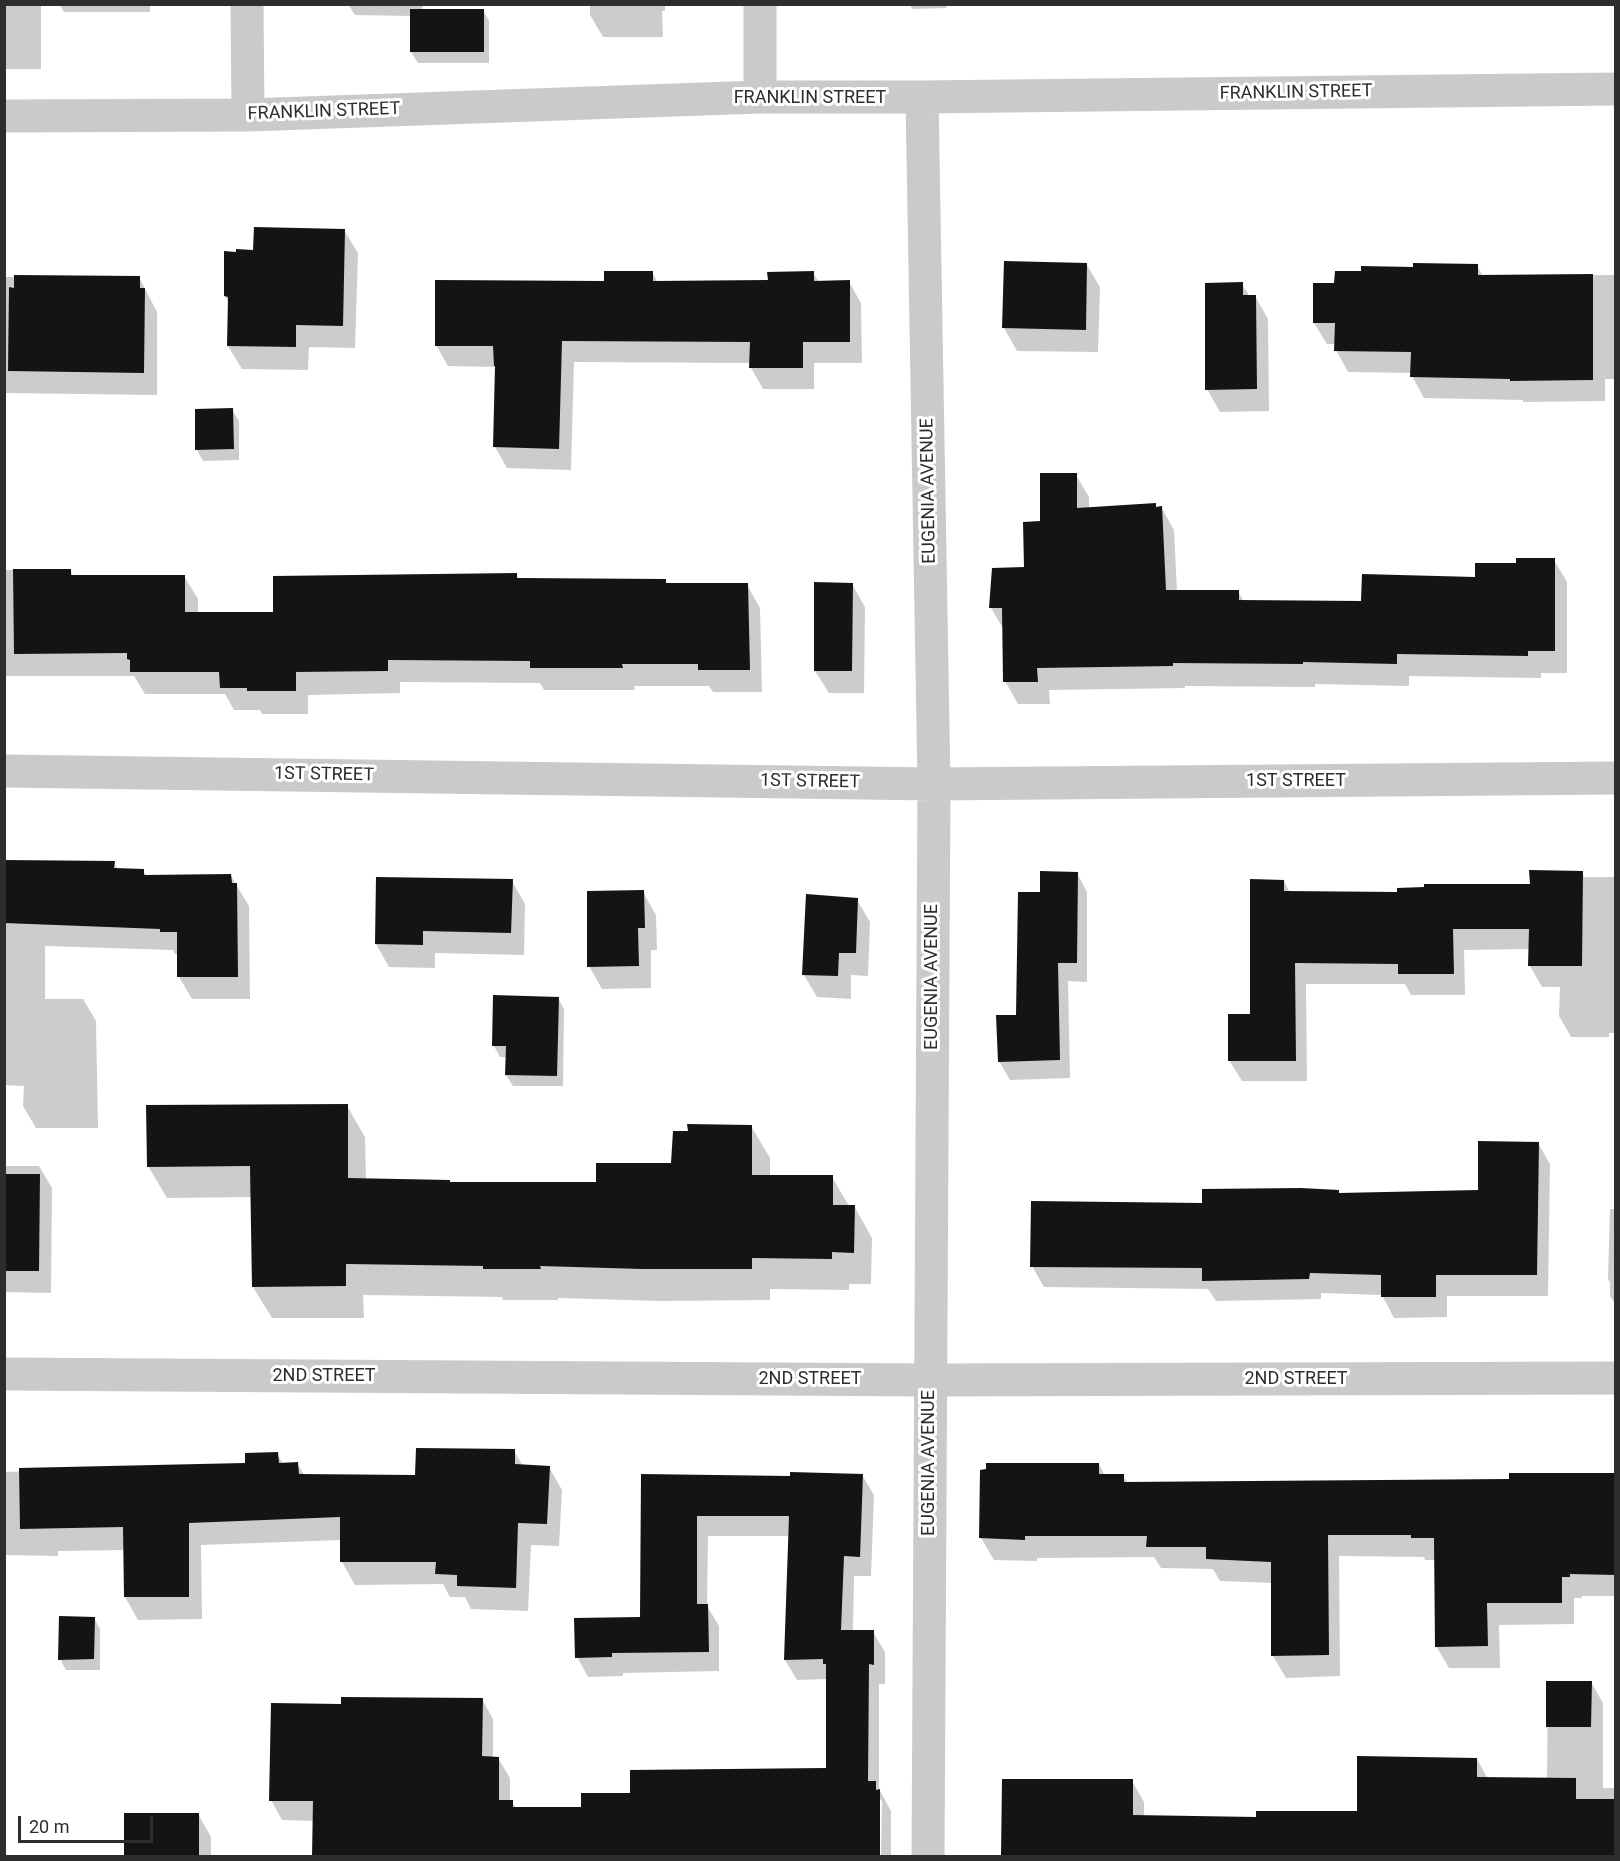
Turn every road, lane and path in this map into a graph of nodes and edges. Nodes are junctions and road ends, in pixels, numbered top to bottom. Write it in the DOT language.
graph roads {
  1 [pos="247,4"];
  2 [pos="760,4"];
  3 [pos="1616,89"];
  4 [pos="760,97"];
  5 [pos="922,97"];
  6 [pos="248,115"];
  7 [pos="4,116"];
  8 [pos="4,771"];
  9 [pos="1616,778"];
  10 [pos="934,784"];
  11 [pos="4,1374"];
  12 [pos="1616,1378"];
  13 [pos="929,1380"];
  14 [pos="928,1857"];
  1 -- 6 [label="street"];
  2 -- 4 [label="street"];
  3 -- 5 [label="street, FRANKLIN STREET"];
  4 -- 5 [label="street, FRANKLIN STREET"];
  4 -- 6 [label="street, FRANKLIN STREET"];
  5 -- 10 [label="street, EUGENIA AVENUE"];
  6 -- 7 [label="street, FRANKLIN STREET"];
  8 -- 10 [label="street, 1ST STREET"];
  9 -- 10 [label="street, 1ST STREET"];
  10 -- 13 [label="street, EUGENIA AVENUE"];
  11 -- 13 [label="street, 2ND STREET"];
  12 -- 13 [label="street, 2ND STREET"];
  13 -- 14 [label="street, EUGENIA AVENUE"];
}
